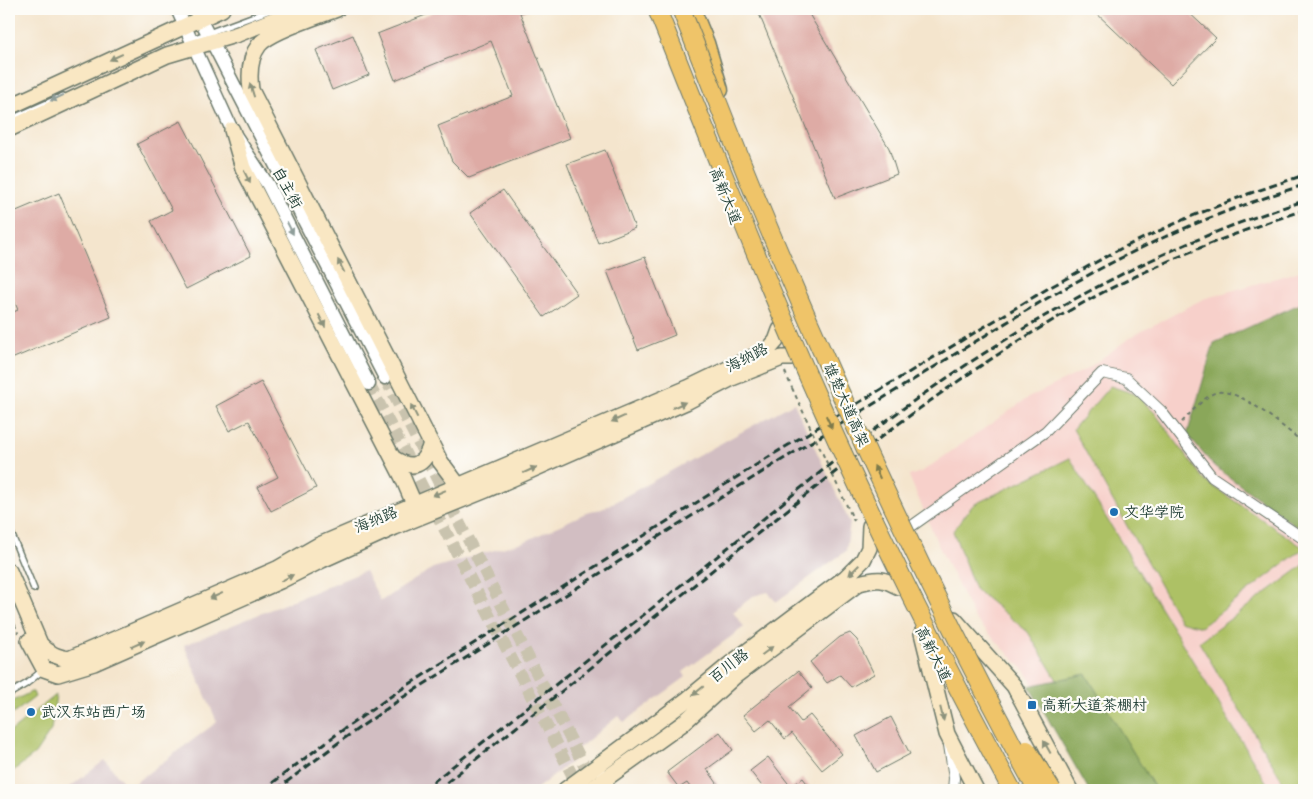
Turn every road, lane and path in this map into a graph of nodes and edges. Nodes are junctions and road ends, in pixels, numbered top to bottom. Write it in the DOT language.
graph roads {
  1 [pos="177,9"];
  2 [pos="222,9"];
  3 [pos="273,9"];
  4 [pos="300,9"];
  5 [pos="337,9"];
  6 [pos="650,9"];
  7 [pos="657,9"];
  8 [pos="680,9"];
  9 [pos="692,9"];
  10 [pos="198,14"];
  11 [pos="184,26"];
  12 [pos="210,37"];
  13 [pos="189,43"];
  14 [pos="173,46"];
  15 [pos="139,61"];
  16 [pos="69,93"];
  17 [pos="724,102"];
  18 [pos="9,106"];
  19 [pos="262,114"];
  20 [pos="693,117"];
  21 [pos="9,120"];
  22 [pos="9,130"];
  23 [pos="232,130"];
  24 [pos="280,176"];
  25 [pos="780,330"];
  26 [pos="787,363"];
  27 [pos="836,366"];
  28 [pos="385,378"];
  29 [pos="369,384"];
  30 [pos="797,385"];
  31 [pos="1175,428"];
  32 [pos="431,443"];
  33 [pos="1304,443"];
  34 [pos="393,458"];
  35 [pos="461,492"];
  36 [pos="896,499"];
  37 [pos="417,510"];
  38 [pos="863,521"];
  39 [pos="9,528"];
  40 [pos="909,528"];
  41 [pos="1304,539"];
  42 [pos="9,571"];
  43 [pos="899,587"];
  44 [pos="34,589"];
  45 [pos="9,594"];
  46 [pos="9,610"];
  47 [pos="954,619"];
  48 [pos="922,633"];
  49 [pos="20,636"];
  50 [pos="962,647"];
  51 [pos="47,652"];
  52 [pos="44,669"];
  53 [pos="9,694"];
  54 [pos="947,734"];
  55 [pos="605,779"];
  56 [pos="565,790"];
  57 [pos="590,790"];
  58 [pos="953,790"];
  59 [pos="976,790"];
  60 [pos="1004,790"];
  61 [pos="1012,790"];
  62 [pos="1037,790"];
  63 [pos="1044,790"];
  64 [pos="1052,790"];
  65 [pos="1070,790"];
  1 -- 11 [label="street, 自主街"];
  2 -- 10 [label="main road"];
  3 -- 12 [label="lane"];
  4 -- 12 [label="main road"];
  19 -- 5 [label="main road, one-way"];
  6 -- 20 [label="main road, 高新大道"];
  7 -- 61 [label="highway, 雄楚大道高架, one-way, bridge"];
  50 -- 8 [label="highway, 雄楚大道高架, one-way, bridge"];
  9 -- 17 [label="main road"];
  10 -- 11 [label="main road"];
  10 -- 12 [label="street, 自主街"];
  11 -- 13 [label="street, 自主街"];
  11 -- 18 [label="main road, one-way"];
  12 -- 13 [label="main road"];
  12 -- 24 [label="street, 自主街"];
  13 -- 22 [label="main road"];
  13 -- 23 [label="street, 自主街"];
  14 -- 15 [label="lane"];
  16 -- 21 [label="lane, one-way"];
  17 -- 20 [label="main road"];
  17 -- 27 [label="main road"];
  19 -- 24 [label="street"];
  32 -- 19 [label="main road, one-way"];
  20 -- 25 [label="main road, 高新大道"];
  23 -- 29 [label="street, 自主街, one-way"];
  23 -- 34 [label="main road, one-way"];
  24 -- 28 [label="street, 自主街"];
  25 -- 26 [label="main road, 高新大道"];
  25 -- 35 [label="main road, 海纳路, one-way"];
  26 -- 30 [label="main road, 高新大道"];
  26 -- 30 [label="path"];
  35 -- 26 [label="main road, 海纳路, one-way"];
  30 -- 38 [label="path, bridge"];
  31 -- 33 [label="path"];
  31 -- 40 [label="street"];
  31 -- 41 [label="street"];
  32 -- 34 [label="main road"];
  32 -- 35 [label="main road"];
  34 -- 37 [label="main road"];
  35 -- 37 [label="main road, 海纳路"];
  36 -- 40 [label="main road"];
  37 -- 51 [label="main road, 海纳路, one-way"];
  52 -- 37 [label="main road, 海纳路, one-way"];
  38 -- 43 [label="main road, 高新大道"];
  38 -- 55 [label="main road, 百川路, one-way"];
  39 -- 44 [label="lane"];
  40 -- 47 [label="main road"];
  42 -- 51 [label="main road"];
  43 -- 48 [label="main road, 高新大道"];
  55 -- 43 [label="main road, 百川路, one-way"];
  45 -- 52 [label="main road"];
  46 -- 49 [label="path"];
  47 -- 63 [label="main road"];
  65 -- 47 [label="main road, one-way"];
  48 -- 54 [label="main road, one-way"];
  48 -- 60 [label="main road, 高新大道"];
  50 -- 62 [label="highway, 雄楚大道高架, bridge"];
  50 -- 64 [label="highway, bridge"];
  51 -- 52 [label="lane"];
  52 -- 53 [label="lane"];
  54 -- 58 [label="street"];
  54 -- 59 [label="main road"];
  55 -- 56 [label="main road, 百川路"];
  55 -- 57 [label="main road, 百川路"];
}
